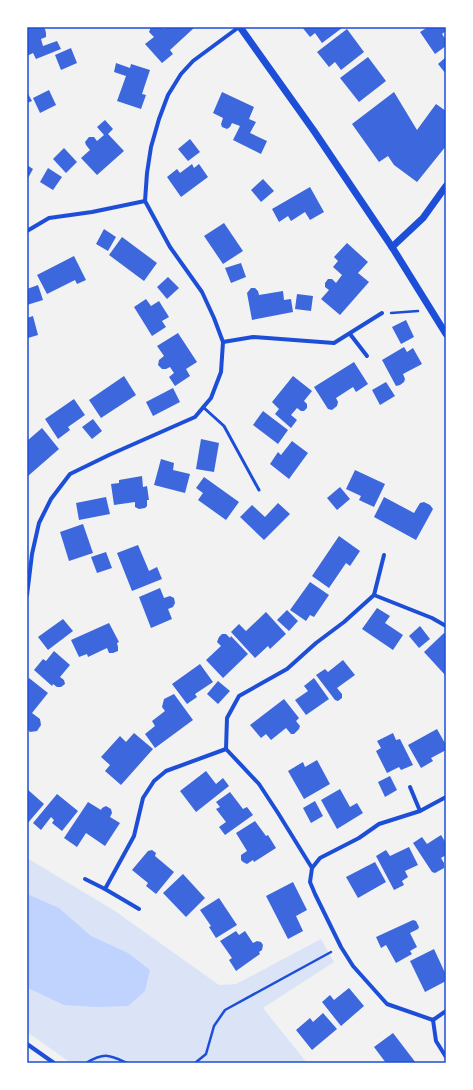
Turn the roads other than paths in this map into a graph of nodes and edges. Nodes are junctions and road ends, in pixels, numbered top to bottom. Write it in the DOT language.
graph roads {
  1 [pos="240,27"];
  2 [pos="446,186"];
  3 [pos="146,201"];
  4 [pos="27,231"];
  5 [pos="392,247"];
  6 [pos="382,313"];
  7 [pos="350,334"];
  8 [pos="446,334"];
  9 [pos="223,342"];
  10 [pos="367,356"];
  11 [pos="203,407"];
  12 [pos="259,490"];
  13 [pos="384,555"];
  14 [pos="27,595"];
  15 [pos="374,595"];
  16 [pos="446,626"];
  17 [pos="226,749"];
  18 [pos="410,787"];
  19 [pos="446,798"];
  20 [pos="420,811"];
  21 [pos="312,868"];
  22 [pos="85,879"];
  23 [pos="105,888"];
  24 [pos="139,909"];
  25 [pos="446,1010"];
  26 [pos="433,1020"];
  27 [pos="27,1044"];
  28 [pos="446,1057"];
  29 [pos="54,1063"];
  1 -- 3 [label="street"];
  1 -- 5 [label="street"];
  2 -- 5 [label="street"];
  3 -- 4 [label="street"];
  3 -- 9 [label="street"];
  5 -- 8 [label="street"];
  6 -- 7 [label="street"];
  7 -- 9 [label="street"];
  7 -- 10 [label="street"];
  9 -- 11 [label="street"];
  11 -- 12 [label="lane"];
  11 -- 14 [label="street"];
  13 -- 15 [label="street"];
  15 -- 16 [label="street"];
  15 -- 17 [label="street"];
  17 -- 21 [label="street"];
  17 -- 23 [label="street"];
  18 -- 20 [label="street"];
  19 -- 20 [label="street"];
  20 -- 21 [label="street"];
  21 -- 26 [label="street"];
  22 -- 23 [label="street"];
  23 -- 24 [label="street"];
  25 -- 26 [label="street"];
  26 -- 28 [label="street"];
  27 -- 29 [label="street"];
}
